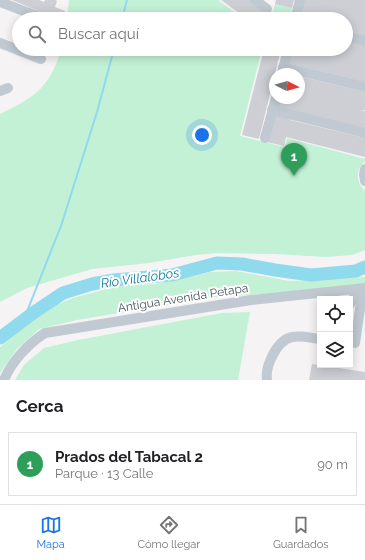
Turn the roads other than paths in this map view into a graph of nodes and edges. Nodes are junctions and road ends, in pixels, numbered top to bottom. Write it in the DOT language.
graph roads {
  1 [pos="255,0"];
  2 [pos="300,0"];
  3 [pos="0,2"];
  4 [pos="267,9"];
  5 [pos="26,12"];
  6 [pos="297,12"];
  7 [pos="353,38"];
  8 [pos="365,41"];
  9 [pos="0,43"];
  10 [pos="12,48"];
  11 [pos="33,56"];
  12 [pos="286,56"];
  13 [pos="41,59"];
  14 [pos="283,68"];
  15 [pos="305,75"];
  16 [pos="365,87"];
  17 [pos="274,104"];
  18 [pos="272,110"];
  19 [pos="365,133"];
  20 [pos="265,138"];
  21 [pos="365,169"];
  22 [pos="365,181"];
  23 [pos="363,290"];
  24 [pos="353,299"];
  25 [pos="357,332"];
  26 [pos="317,339"];
  27 [pos="357,343"];
  28 [pos="4,380"];
  29 [pos="267,380"];
  1 -- 4 [label="street"];
  2 -- 6 [label="street"];
  3 -- 5 [label="street"];
  7 -- 8 [label="street"];
  9 -- 10 [label="street"];
  11 -- 13 [label="street"];
  12 -- 14 [label="street"];
  15 -- 16 [label="street"];
  17 -- 18 [label="street"];
  18 -- 19 [label="street"];
  18 -- 20 [label="street"];
  21 -- 22 [label="street"];
  23 -- 24 [label="street"];
  23 -- 25 [label="street"];
  23 -- 28 [label="street, Antigua Avenida Petapa"];
  25 -- 27 [label="street"];
  26 -- 29 [label="street"];
}
